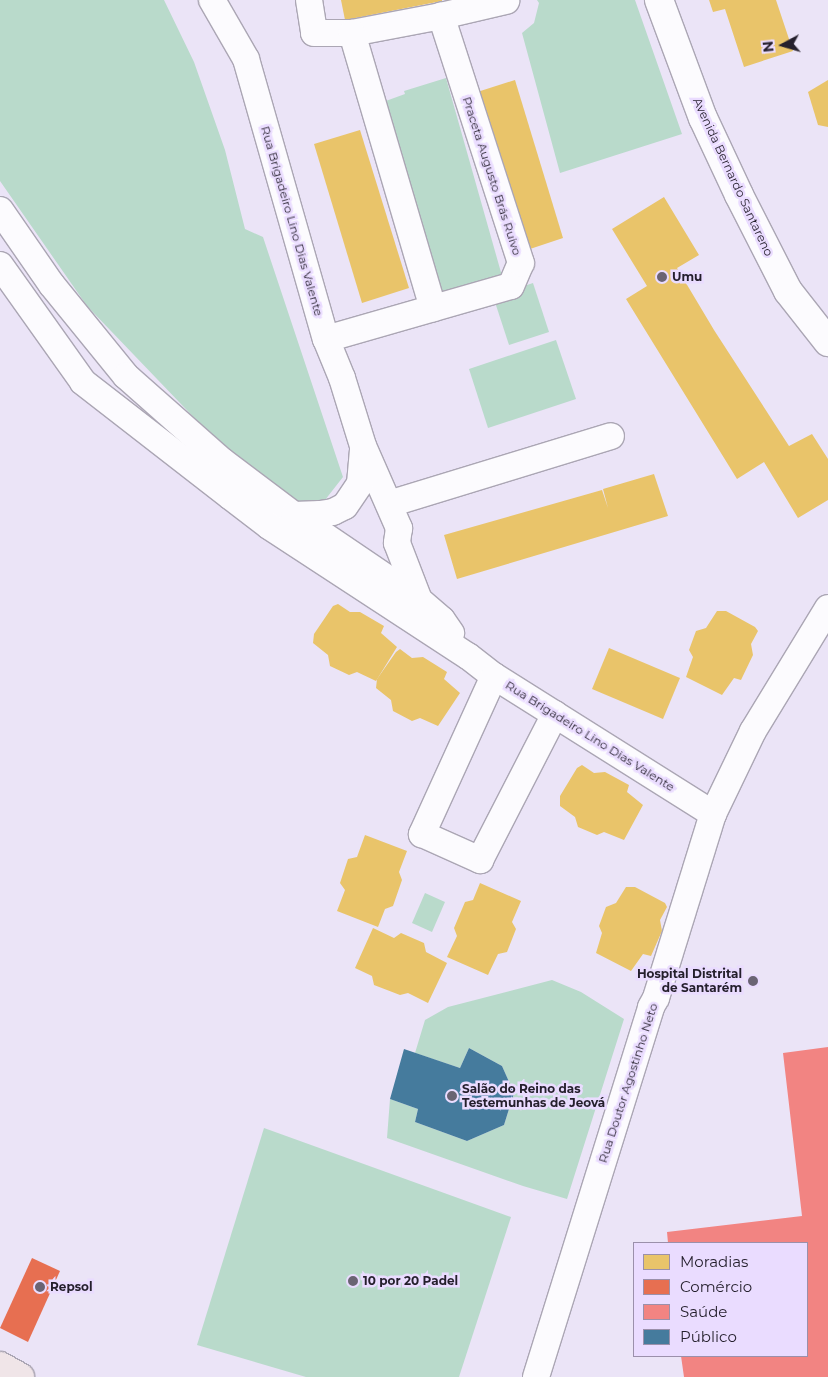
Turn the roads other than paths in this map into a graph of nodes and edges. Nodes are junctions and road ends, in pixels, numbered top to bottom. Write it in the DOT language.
graph roads {
  1 [pos="212,0"];
  2 [pos="309,0"];
  3 [pos="659,0"];
  4 [pos="506,1"];
  5 [pos="441,16"];
  6 [pos="352,33"];
  7 [pos="0,210"];
  8 [pos="0,265"];
  9 [pos="433,308"];
  10 [pos="326,339"];
  11 [pos="828,342"];
  12 [pos="611,436"];
  13 [pos="363,446"];
  14 [pos="388,504"];
  15 [pos="294,515"];
  16 [pos="419,600"];
  17 [pos="828,608"];
  18 [pos="468,656"];
  19 [pos="494,676"];
  20 [pos="555,714"];
  21 [pos="713,814"];
  22 [pos="0,1366"];
  23 [pos="20,1377"];
  24 [pos="536,1377"];
  1 -- 10 [label="street, Rua Brigadeiro Lino Dias Valente"];
  2 -- 6 [label="street"];
  3 -- 11 [label="main road, Avenida Bernardo Santareno"];
  4 -- 5 [label="street"];
  5 -- 6 [label="street"];
  5 -- 9 [label="street, Praceta Augusto Brás Ruivo"];
  6 -- 9 [label="street"];
  7 -- 15 [label="street"];
  8 -- 18 [label="street, Rua Brigadeiro Lino Dias Valente"];
  9 -- 10 [label="street, Praceta Augusto Brás Ruivo"];
  10 -- 13 [label="street, Rua Brigadeiro Lino Dias Valente"];
  12 -- 14 [label="street"];
  13 -- 14 [label="street, Rua Brigadeiro Lino Dias Valente"];
  13 -- 15 [label="street, Rua Brigadeiro Lino Dias Valente"];
  14 -- 16 [label="street, Rua Brigadeiro Lino Dias Valente"];
  15 -- 16 [label="street, Rua Brigadeiro Lino Dias Valente"];
  16 -- 18 [label="street, Rua Brigadeiro Lino Dias Valente"];
  17 -- 21 [label="street, Rua Doutor Agostinho Neto"];
  18 -- 19 [label="street, Rua Brigadeiro Lino Dias Valente"];
  19 -- 20 [label="street, Rua Brigadeiro Lino Dias Valente"];
  19 -- 20 [label="street"];
  20 -- 21 [label="street, Rua Brigadeiro Lino Dias Valente"];
  21 -- 24 [label="street, Rua Doutor Agostinho Neto"];
  22 -- 23 [label="highway"];
}
